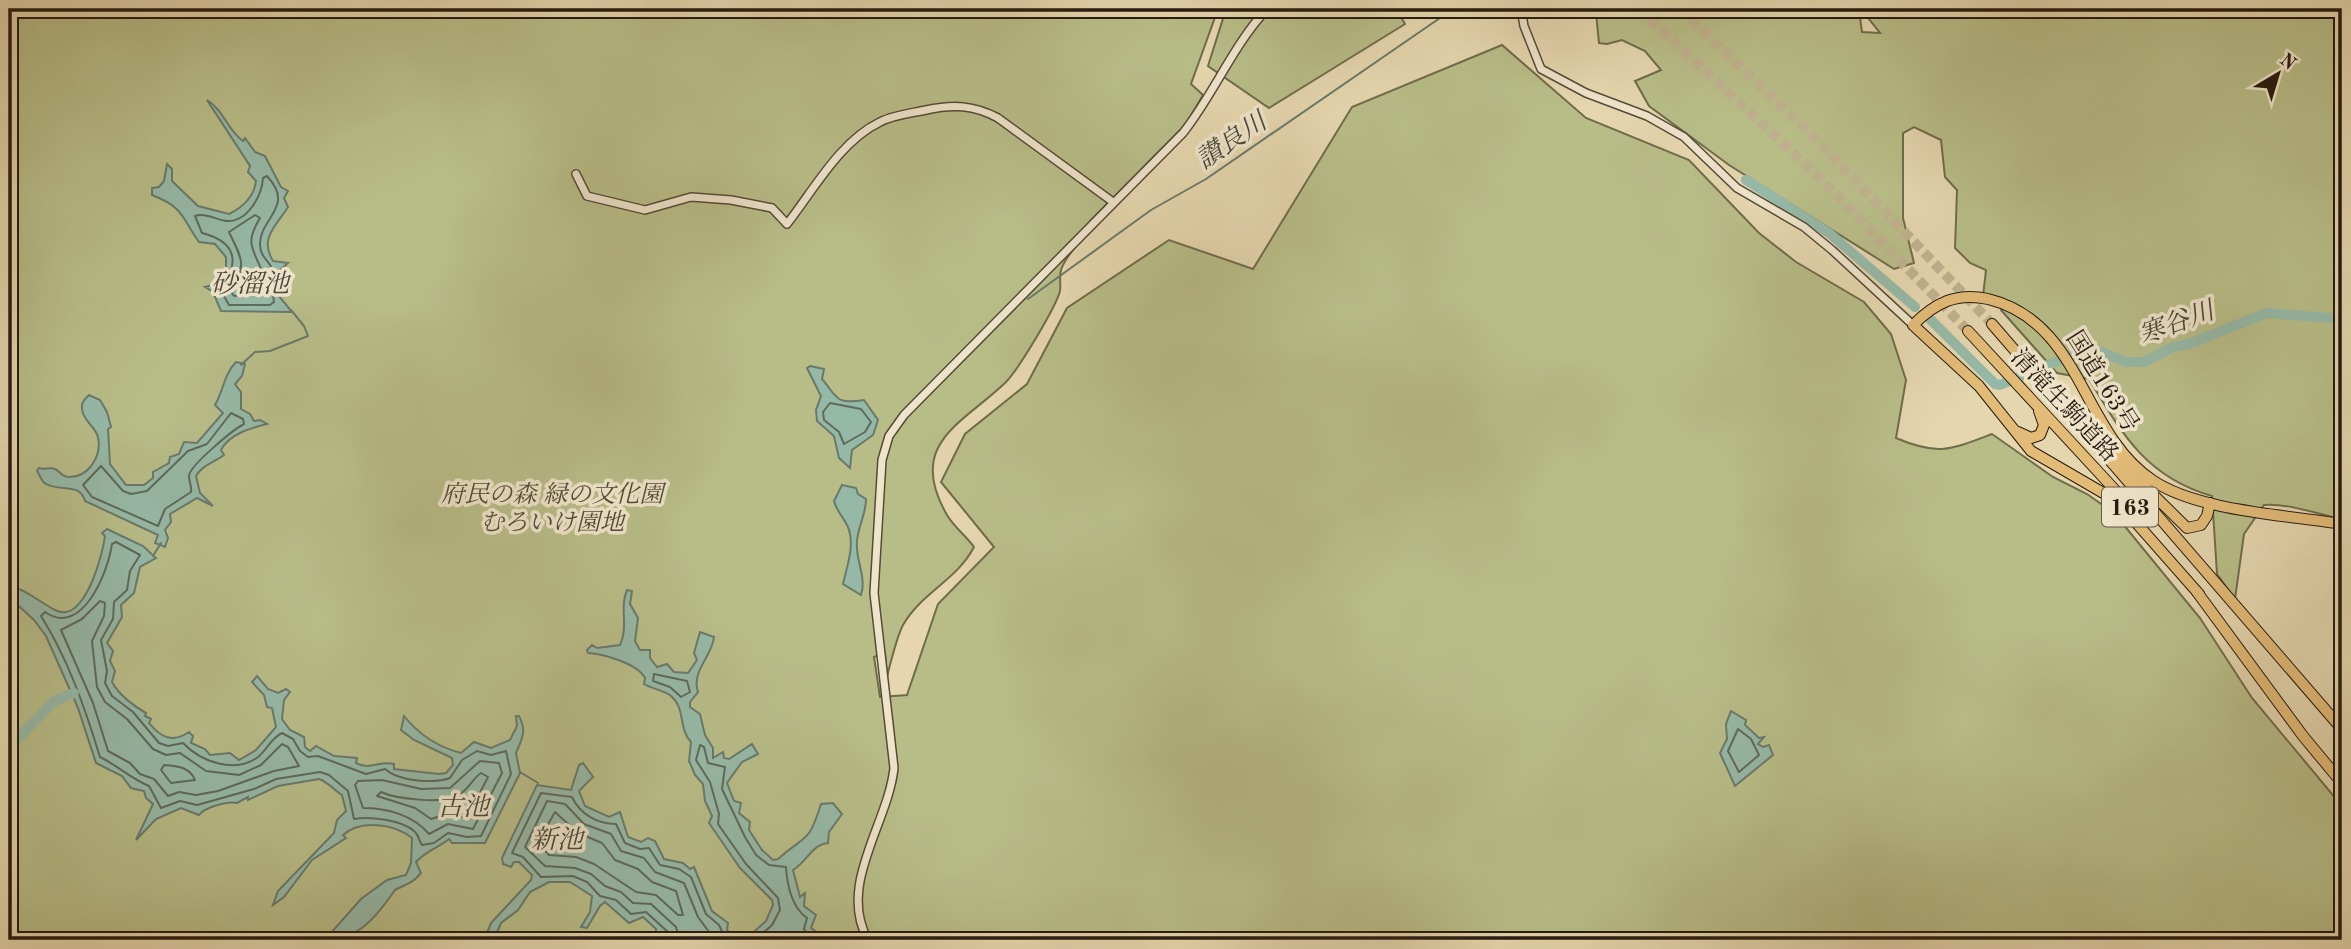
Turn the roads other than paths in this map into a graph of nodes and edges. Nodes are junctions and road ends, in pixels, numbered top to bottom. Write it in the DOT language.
graph roads {
  1 [pos="1267,9"];
  2 [pos="1521,9"];
  3 [pos="576,174"];
  4 [pos="1113,202"];
  5 [pos="1992,324"];
  6 [pos="1913,325"];
  7 [pos="1968,331"];
  8 [pos="2014,380"];
  9 [pos="2068,410"];
  10 [pos="2005,418"];
  11 [pos="2210,503"];
  12 [pos="2342,524"];
  13 [pos="2199,594"];
  14 [pos="2342,729"];
  15 [pos="2342,783"];
  16 [pos="867,940"];
  1 -- 4 [label="street"];
  2 -- 6 [label="street"];
  3 -- 4 [label="street"];
  4 -- 16 [label="street"];
  5 -- 9 [label="highway, 清滝生駒道路 / 163"];
  6 -- 10 [label="highway, 163"];
  6 -- 11 [label="highway, 国道163号 / 163"];
  7 -- 8 [label="highway, 清滝生駒道路 / 163"];
  8 -- 10 [label="highway, 163"];
  8 -- 13 [label="highway, 清滝生駒道路 / 163"];
  9 -- 11 [label="highway, 163"];
  9 -- 14 [label="highway, 清滝生駒道路 / 163"];
  10 -- 13 [label="highway, 163"];
  11 -- 12 [label="highway, 国道163号 / 163"];
  13 -- 15 [label="highway, 清滝生駒道路 / 163"];
}
